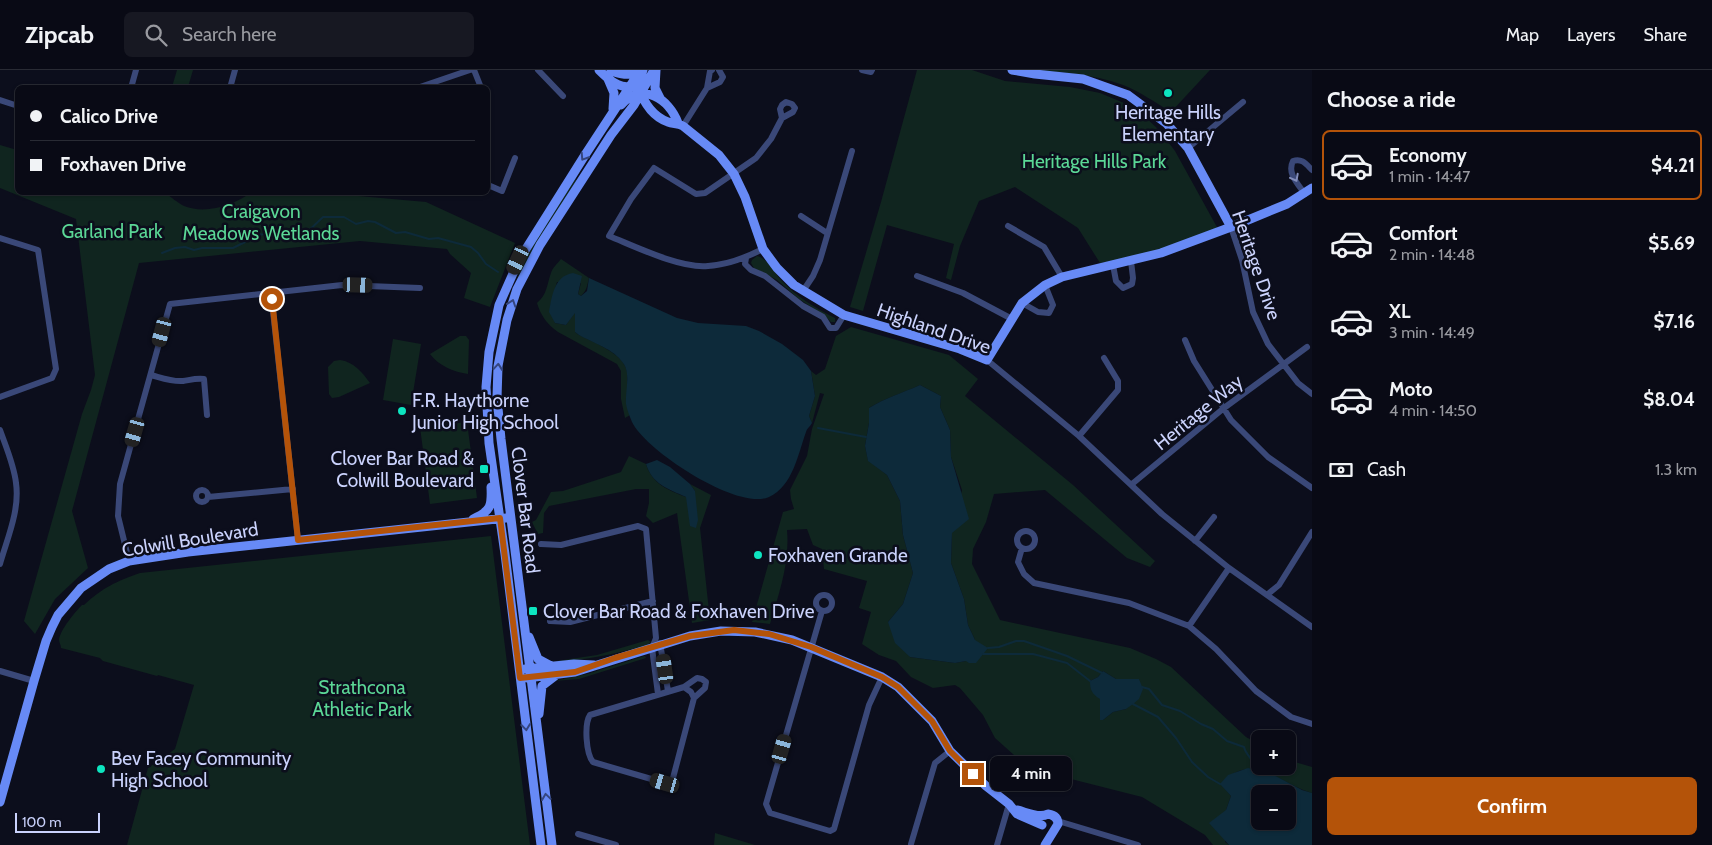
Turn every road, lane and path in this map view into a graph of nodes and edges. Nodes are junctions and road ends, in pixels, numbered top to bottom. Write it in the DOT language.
graph roads {
  1 [pos="136,70"];
  2 [pos="235,70"];
  3 [pos="470,70"];
  4 [pos="474,70"];
  5 [pos="538,70"];
  6 [pos="599,70"];
  7 [pos="641,70"];
  8 [pos="654,70"];
  9 [pos="712,70"];
  10 [pos="719,70"];
  11 [pos="862,70"];
  12 [pos="872,70"];
  13 [pos="1012,70"];
  14 [pos="610,73"];
  15 [pos="132,85"];
  16 [pos="231,85"];
  17 [pos="425,85"];
  18 [pos="480,85"];
  19 [pos="707,88"];
  20 [pos="635,91"];
  21 [pos="563,96"];
  22 [pos="0,100"];
  23 [pos="661,101"];
  24 [pos="1243,102"];
  25 [pos="15,105"];
  26 [pos="653,112"];
  27 [pos="611,116"];
  28 [pos="782,118"];
  29 [pos="620,121"];
  30 [pos="681,125"];
  31 [pos="1188,148"];
  32 [pos="852,151"];
  33 [pos="515,158"];
  34 [pos="1312,170"];
  35 [pos="734,174"];
  36 [pos="490,185"];
  37 [pos="1308,191"];
  38 [pos="801,216"];
  39 [pos="1008,226"];
  40 [pos="1231,228"];
  41 [pos="826,233"];
  42 [pos="0,238"];
  43 [pos="763,250"];
  44 [pos="746,258"];
  45 [pos="1131,261"];
  46 [pos="1113,265"];
  47 [pos="917,276"];
  48 [pos="1062,277"];
  49 [pos="1045,285"];
  50 [pos="420,288"];
  51 [pos="802,291"];
  52 [pos="271,293"];
  53 [pos="1022,303"];
  54 [pos="844,316"];
  55 [pos="1012,319"];
  56 [pos="1185,340"];
  57 [pos="1307,347"];
  58 [pos="1104,358"];
  59 [pos="987,360"];
  60 [pos="1283,364"];
  61 [pos="151,375"];
  62 [pos="1312,394"];
  63 [pos="0,397"];
  64 [pos="1224,408"];
  65 [pos="207,415"];
  66 [pos="0,430"];
  67 [pos="1079,436"];
  68 [pos="491,456"];
  69 [pos="1132,484"];
  70 [pos="1312,488"];
  71 [pos="293,489"];
  72 [pos="208,497"];
  73 [pos="511,517"];
  74 [pos="1214,517"];
  75 [pos="500,518"];
  76 [pos="463,524"];
  77 [pos="1312,532"];
  78 [pos="298,540"];
  79 [pos="1194,541"];
  80 [pos="542,544"];
  81 [pos="1022,548"];
  82 [pos="129,561"];
  83 [pos="0,564"];
  84 [pos="1229,568"];
  85 [pos="1268,594"];
  86 [pos="653,601"];
  87 [pos="822,611"];
  88 [pos="550,621"];
  89 [pos="1189,626"];
  90 [pos="525,627"];
  91 [pos="1312,627"];
  92 [pos="657,643"];
  93 [pos="811,647"];
  94 [pos="0,671"];
  95 [pos="556,671"];
  96 [pos="530,673"];
  97 [pos="520,674"];
  98 [pos="882,677"];
  99 [pos="34,681"];
  100 [pos="684,687"];
  101 [pos="668,691"];
  102 [pos="658,694"];
  103 [pos="694,698"];
  104 [pos="1312,724"];
  105 [pos="537,727"];
  106 [pos="950,751"];
  107 [pos="0,802"];
  108 [pos="1010,806"];
  109 [pos="1049,825"];
  110 [pos="578,834"];
  111 [pos="911,844"];
  112 [pos="541,845"];
  113 [pos="552,845"];
  114 [pos="616,845"];
  115 [pos="997,845"];
  116 [pos="1045,845"];
  117 [pos="1138,845"];
  1 -- 15 [label="street"];
  2 -- 16 [label="street"];
  3 -- 17 [label="street"];
  4 -- 18 [label="street"];
  5 -- 21 [label="street"];
  6 -- 14 [label="street"];
  7 -- 14 [label="street"];
  7 -- 20 [label="street"];
  8 -- 20 [label="street"];
  8 -- 23 [label="street"];
  9 -- 19 [label="street"];
  10 -- 19 [label="street"];
  11 -- 12 [label="street"];
  13 -- 31 [label="street, Heritage Drive"];
  14 -- 20 [label="street"];
  14 -- 27 [label="street"];
  19 -- 30 [label="street"];
  20 -- 23 [label="street"];
  20 -- 26 [label="street"];
  20 -- 27 [label="street, Clover Bar Road"];
  20 -- 29 [label="street, Clover Bar Road"];
  22 -- 25 [label="street"];
  23 -- 30 [label="street, Highland Drive"];
  24 -- 31 [label="street"];
  26 -- 29 [label="street"];
  26 -- 30 [label="street, Highland Drive"];
  27 -- 68 [label="street, Clover Bar Road, one-way"];
  28 -- 35 [label="street"];
  73 -- 29 [label="street, Clover Bar Road, one-way"];
  30 -- 35 [label="street, Highland Drive"];
  31 -- 40 [label="street, Heritage Drive"];
  32 -- 41 [label="street"];
  33 -- 36 [label="street"];
  34 -- 37 [label="street, one-way"];
  35 -- 43 [label="street, Highland Drive"];
  35 -- 44 [label="street"];
  37 -- 40 [label="street"];
  38 -- 41 [label="street"];
  39 -- 48 [label="street"];
  40 -- 45 [label="street"];
  40 -- 60 [label="street, Heritage Drive"];
  41 -- 51 [label="street"];
  42 -- 63 [label="street"];
  43 -- 44 [label="street"];
  43 -- 51 [label="street, Highland Drive"];
  44 -- 54 [label="street"];
  45 -- 46 [label="street"];
  45 -- 46 [label="street"];
  46 -- 48 [label="street"];
  47 -- 55 [label="street"];
  48 -- 49 [label="street"];
  49 -- 53 [label="street"];
  49 -- 53 [label="street"];
  50 -- 52 [label="street"];
  51 -- 54 [label="street, Highland Drive"];
  52 -- 61 [label="street"];
  52 -- 71 [label="street"];
  53 -- 55 [label="street"];
  54 -- 59 [label="street, Highland Drive"];
  55 -- 59 [label="street"];
  56 -- 64 [label="street"];
  57 -- 60 [label="street"];
  58 -- 67 [label="street"];
  59 -- 67 [label="street, Highland Drive"];
  60 -- 62 [label="street, Heritage Drive"];
  60 -- 64 [label="street, Heritage Way"];
  61 -- 65 [label="street"];
  61 -- 82 [label="street"];
  64 -- 69 [label="street, Heritage Way"];
  64 -- 70 [label="street"];
  66 -- 83 [label="street"];
  67 -- 69 [label="street, Highland Drive"];
  68 -- 75 [label="street, Clover Bar Road"];
  68 -- 76 [label="street"];
  69 -- 79 [label="street, Highland Drive"];
  71 -- 72 [label="street"];
  71 -- 78 [label="street"];
  73 -- 75 [label="street, Colwill Boulevard"];
  73 -- 90 [label="street, Clover Bar Road"];
  74 -- 79 [label="street"];
  75 -- 76 [label="street, Colwill Boulevard"];
  75 -- 97 [label="street, Clover Bar Road"];
  76 -- 78 [label="street, Colwill Boulevard"];
  77 -- 85 [label="street"];
  78 -- 82 [label="street, Colwill Boulevard"];
  79 -- 84 [label="street, Highland Drive"];
  80 -- 86 [label="street"];
  81 -- 89 [label="street"];
  82 -- 99 [label="street, Colwill Boulevard"];
  84 -- 85 [label="street, Highland Drive"];
  84 -- 89 [label="street"];
  85 -- 91 [label="street, Highland Drive"];
  86 -- 88 [label="street"];
  86 -- 92 [label="street"];
  87 -- 93 [label="street"];
  89 -- 104 [label="street"];
  90 -- 95 [label="street"];
  90 -- 96 [label="street, Clover Bar Road"];
  92 -- 93 [label="street"];
  92 -- 95 [label="street"];
  92 -- 101 [label="street"];
  92 -- 102 [label="street"];
  93 -- 98 [label="street"];
  93 -- 98 [label="street"];
  94 -- 99 [label="street"];
  95 -- 96 [label="street"];
  95 -- 105 [label="street"];
  96 -- 97 [label="street"];
  96 -- 105 [label="street, Clover Bar Road"];
  97 -- 112 [label="street, Clover Bar Road, one-way"];
  98 -- 106 [label="street"];
  99 -- 107 [label="street, Colwill Boulevard"];
  100 -- 101 [label="street"];
  100 -- 103 [label="street"];
  100 -- 103 [label="street"];
  101 -- 102 [label="street"];
  102 -- 103 [label="street"];
  113 -- 105 [label="street, Clover Bar Road, one-way"];
  106 -- 108 [label="street"];
  106 -- 111 [label="street"];
  108 -- 109 [label="street"];
  108 -- 115 [label="street"];
  109 -- 116 [label="street"];
  109 -- 117 [label="street"];
  110 -- 114 [label="street"];
}
